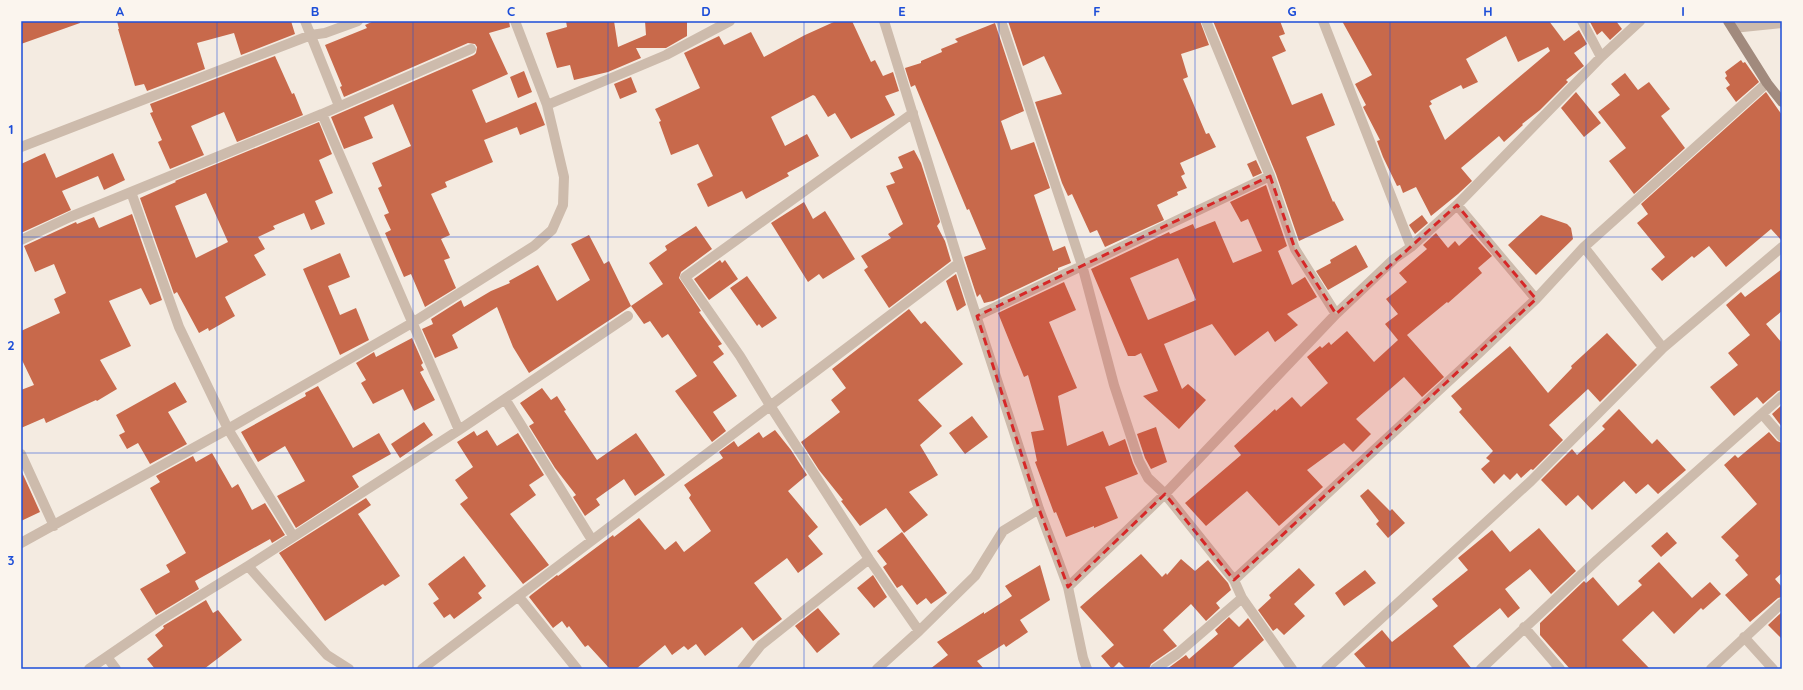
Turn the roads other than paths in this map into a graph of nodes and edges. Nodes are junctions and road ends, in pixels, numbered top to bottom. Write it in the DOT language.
graph roads {
  1 [pos="305,21"];
  2 [pos="358,21"];
  3 [pos="515,21"];
  4 [pos="730,21"];
  5 [pos="884,21"];
  6 [pos="1001,21"];
  7 [pos="1206,21"];
  8 [pos="1323,21"];
  9 [pos="1582,21"];
  10 [pos="1640,21"];
  11 [pos="1782,23"];
  12 [pos="1730,25"];
  13 [pos="311,35"];
  14 [pos="471,48"];
  15 [pos="1601,57"];
  16 [pos="1767,83"];
  17 [pos="1782,102"];
  18 [pos="547,104"];
  19 [pos="339,106"];
  20 [pos="913,113"];
  21 [pos="322,114"];
  22 [pos="21,147"];
  23 [pos="1270,176"];
  24 [pos="131,192"];
  25 [pos="1457,205"];
  26 [pos="21,240"];
  27 [pos="1782,246"];
  28 [pos="1411,247"];
  29 [pos="1584,247"];
  30 [pos="959,263"];
  31 [pos="1082,265"];
  32 [pos="1536,299"];
  33 [pos="1336,314"];
  34 [pos="628,316"];
  35 [pos="977,316"];
  36 [pos="412,323"];
  37 [pos="1664,348"];
  38 [pos="1782,396"];
  39 [pos="505,399"];
  40 [pos="771,407"];
  41 [pos="1762,414"];
  42 [pos="228,429"];
  43 [pos="459,430"];
  44 [pos="1782,437"];
  45 [pos="21,454"];
  46 [pos="1165,494"];
  47 [pos="1039,509"];
  48 [pos="54,526"];
  49 [pos="293,536"];
  50 [pos="592,540"];
  51 [pos="21,543"];
  52 [pos="869,559"];
  53 [pos="248,566"];
  54 [pos="1234,580"];
  55 [pos="1068,587"];
  56 [pos="519,597"];
  57 [pos="1242,598"];
  58 [pos="1782,603"];
  59 [pos="1524,628"];
  60 [pos="919,631"];
  61 [pos="1744,637"];
  62 [pos="107,657"];
  63 [pos="89,669"];
  64 [pos="116,669"];
  65 [pos="349,669"];
  66 [pos="422,669"];
  67 [pos="577,669"];
  68 [pos="742,669"];
  69 [pos="878,669"];
  70 [pos="1087,669"];
  71 [pos="1155,669"];
  72 [pos="1292,669"];
  73 [pos="1326,669"];
  74 [pos="1481,669"];
  75 [pos="1560,669"];
  76 [pos="1711,669"];
  77 [pos="1773,669"];
  1 -- 13 [label="street"];
  2 -- 13 [label="street"];
  3 -- 18 [label="street"];
  4 -- 18 [label="street"];
  5 -- 20 [label="street"];
  6 -- 31 [label="street"];
  7 -- 23 [label="street"];
  8 -- 28 [label="street"];
  9 -- 15 [label="street"];
  10 -- 15 [label="street"];
  11 -- 12 [label="street"];
  12 -- 16 [label="street"];
  13 -- 19 [label="street"];
  13 -- 22 [label="street"];
  14 -- 19 [label="street"];
  15 -- 25 [label="street"];
  16 -- 17 [label="street"];
  16 -- 29 [label="street"];
  18 -- 36 [label="street"];
  19 -- 21 [label="street"];
  20 -- 30 [label="street"];
  20 -- 40 [label="street"];
  21 -- 24 [label="street"];
  21 -- 36 [label="street"];
  23 -- 31 [label="street"];
  23 -- 33 [label="street"];
  24 -- 26 [label="street"];
  24 -- 42 [label="street"];
  25 -- 28 [label="street"];
  25 -- 32 [label="street"];
  27 -- 37 [label="street"];
  28 -- 33 [label="street"];
  29 -- 32 [label="street"];
  29 -- 37 [label="street"];
  30 -- 35 [label="street"];
  30 -- 40 [label="street"];
  31 -- 35 [label="street"];
  31 -- 46 [label="street"];
  32 -- 54 [label="street"];
  33 -- 46 [label="street"];
  34 -- 39 [label="street"];
  35 -- 47 [label="street"];
  36 -- 42 [label="street"];
  36 -- 43 [label="street"];
  37 -- 73 [label="street"];
  38 -- 41 [label="street"];
  39 -- 43 [label="street"];
  39 -- 50 [label="street"];
  40 -- 50 [label="street"];
  40 -- 52 [label="street"];
  41 -- 44 [label="street"];
  41 -- 59 [label="street"];
  42 -- 48 [label="street"];
  42 -- 49 [label="street"];
  43 -- 49 [label="street"];
  45 -- 48 [label="street"];
  46 -- 54 [label="street"];
  46 -- 55 [label="street"];
  47 -- 55 [label="street"];
  47 -- 60 [label="street"];
  48 -- 51 [label="street"];
  49 -- 53 [label="street"];
  50 -- 56 [label="street"];
  52 -- 60 [label="street"];
  52 -- 68 [label="street"];
  53 -- 62 [label="street"];
  53 -- 65 [label="street"];
  54 -- 57 [label="street"];
  55 -- 70 [label="street"];
  56 -- 66 [label="street"];
  56 -- 67 [label="street"];
  57 -- 71 [label="street"];
  57 -- 72 [label="street"];
  58 -- 61 [label="street"];
  59 -- 74 [label="street"];
  59 -- 75 [label="street"];
  60 -- 69 [label="street"];
  61 -- 76 [label="street"];
  61 -- 77 [label="street"];
  62 -- 63 [label="street"];
  62 -- 64 [label="street"];
}
